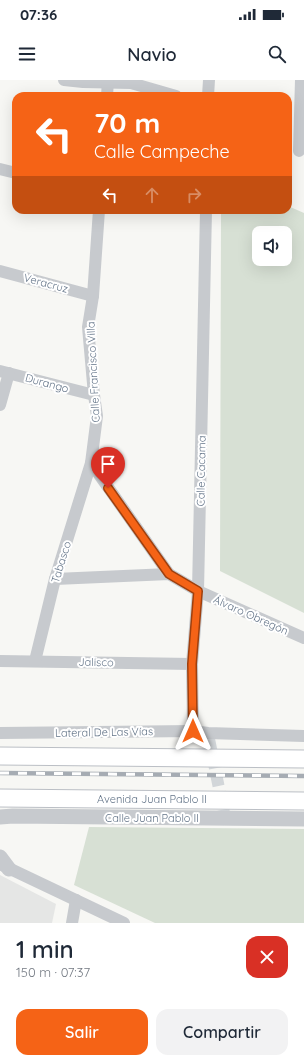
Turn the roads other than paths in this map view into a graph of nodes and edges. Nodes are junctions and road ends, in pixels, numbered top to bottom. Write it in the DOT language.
graph roads {
  1 [pos="64,80"];
  2 [pos="209,80"];
  3 [pos="301,80"];
  4 [pos="108,81"];
  5 [pos="107,92"];
  6 [pos="162,92"];
  7 [pos="208,92"];
  8 [pos="297,150"];
  9 [pos="0,169"];
  10 [pos="12,172"];
  11 [pos="99,214"];
  12 [pos="206,214"];
  13 [pos="0,270"];
  14 [pos="93,296"];
  15 [pos="4,372"];
  16 [pos="94,395"];
  17 [pos="0,405"];
  18 [pos="91,463"];
  19 [pos="169,574"];
  20 [pos="55,579"];
  21 [pos="198,591"];
  22 [pos="304,638"];
  23 [pos="0,661"];
  24 [pos="36,661"];
  25 [pos="192,664"];
  26 [pos="193,731"];
  27 [pos="0,733"];
  28 [pos="304,736"];
  29 [pos="0,756"];
  30 [pos="304,758"];
  31 [pos="0,798"];
  32 [pos="304,801"];
  33 [pos="6,817"];
  34 [pos="304,819"];
  35 [pos="0,831"];
  36 [pos="3,863"];
  37 [pos="76,900"];
  38 [pos="72,923"];
  39 [pos="124,923"];
  1 -- 4 [label="street"];
  2 -- 7 [label="street"];
  3 -- 8 [label="street"];
  4 -- 5 [label="street"];
  4 -- 6 [label="street"];
  9 -- 10 [label="street"];
  11 -- 14 [label="street, Calle Francisco Villa"];
  12 -- 21 [label="street, Calle Cacama"];
  13 -- 14 [label="street, Veracruz"];
  14 -- 16 [label="street, Calle Francisco Villa"];
  15 -- 16 [label="street, Durango"];
  15 -- 17 [label="street"];
  16 -- 18 [label="street, Calle Francisco Villa"];
  18 -- 19 [label="street"];
  18 -- 20 [label="street, Tabasco"];
  19 -- 20 [label="street"];
  19 -- 21 [label="street, Álvaro Obregón"];
  20 -- 24 [label="street, Tabasco"];
  21 -- 22 [label="street, Álvaro Obregón"];
  21 -- 25 [label="street, Calle Cacama"];
  23 -- 24 [label="street, Jalisco"];
  24 -- 25 [label="street, Jalisco"];
  25 -- 26 [label="street, Calle Cacama"];
  26 -- 27 [label="street, Lateral De Las Vías"];
  26 -- 28 [label="street, Lateral De Las Vías"];
  29 -- 30 [label="main road"];
  31 -- 32 [label="main road, Avenida Juan Pablo II"];
  33 -- 34 [label="street, Calle Juan Pablo II"];
  33 -- 35 [label="street"];
  36 -- 37 [label="street"];
  37 -- 38 [label="street"];
  37 -- 39 [label="street"];
}
